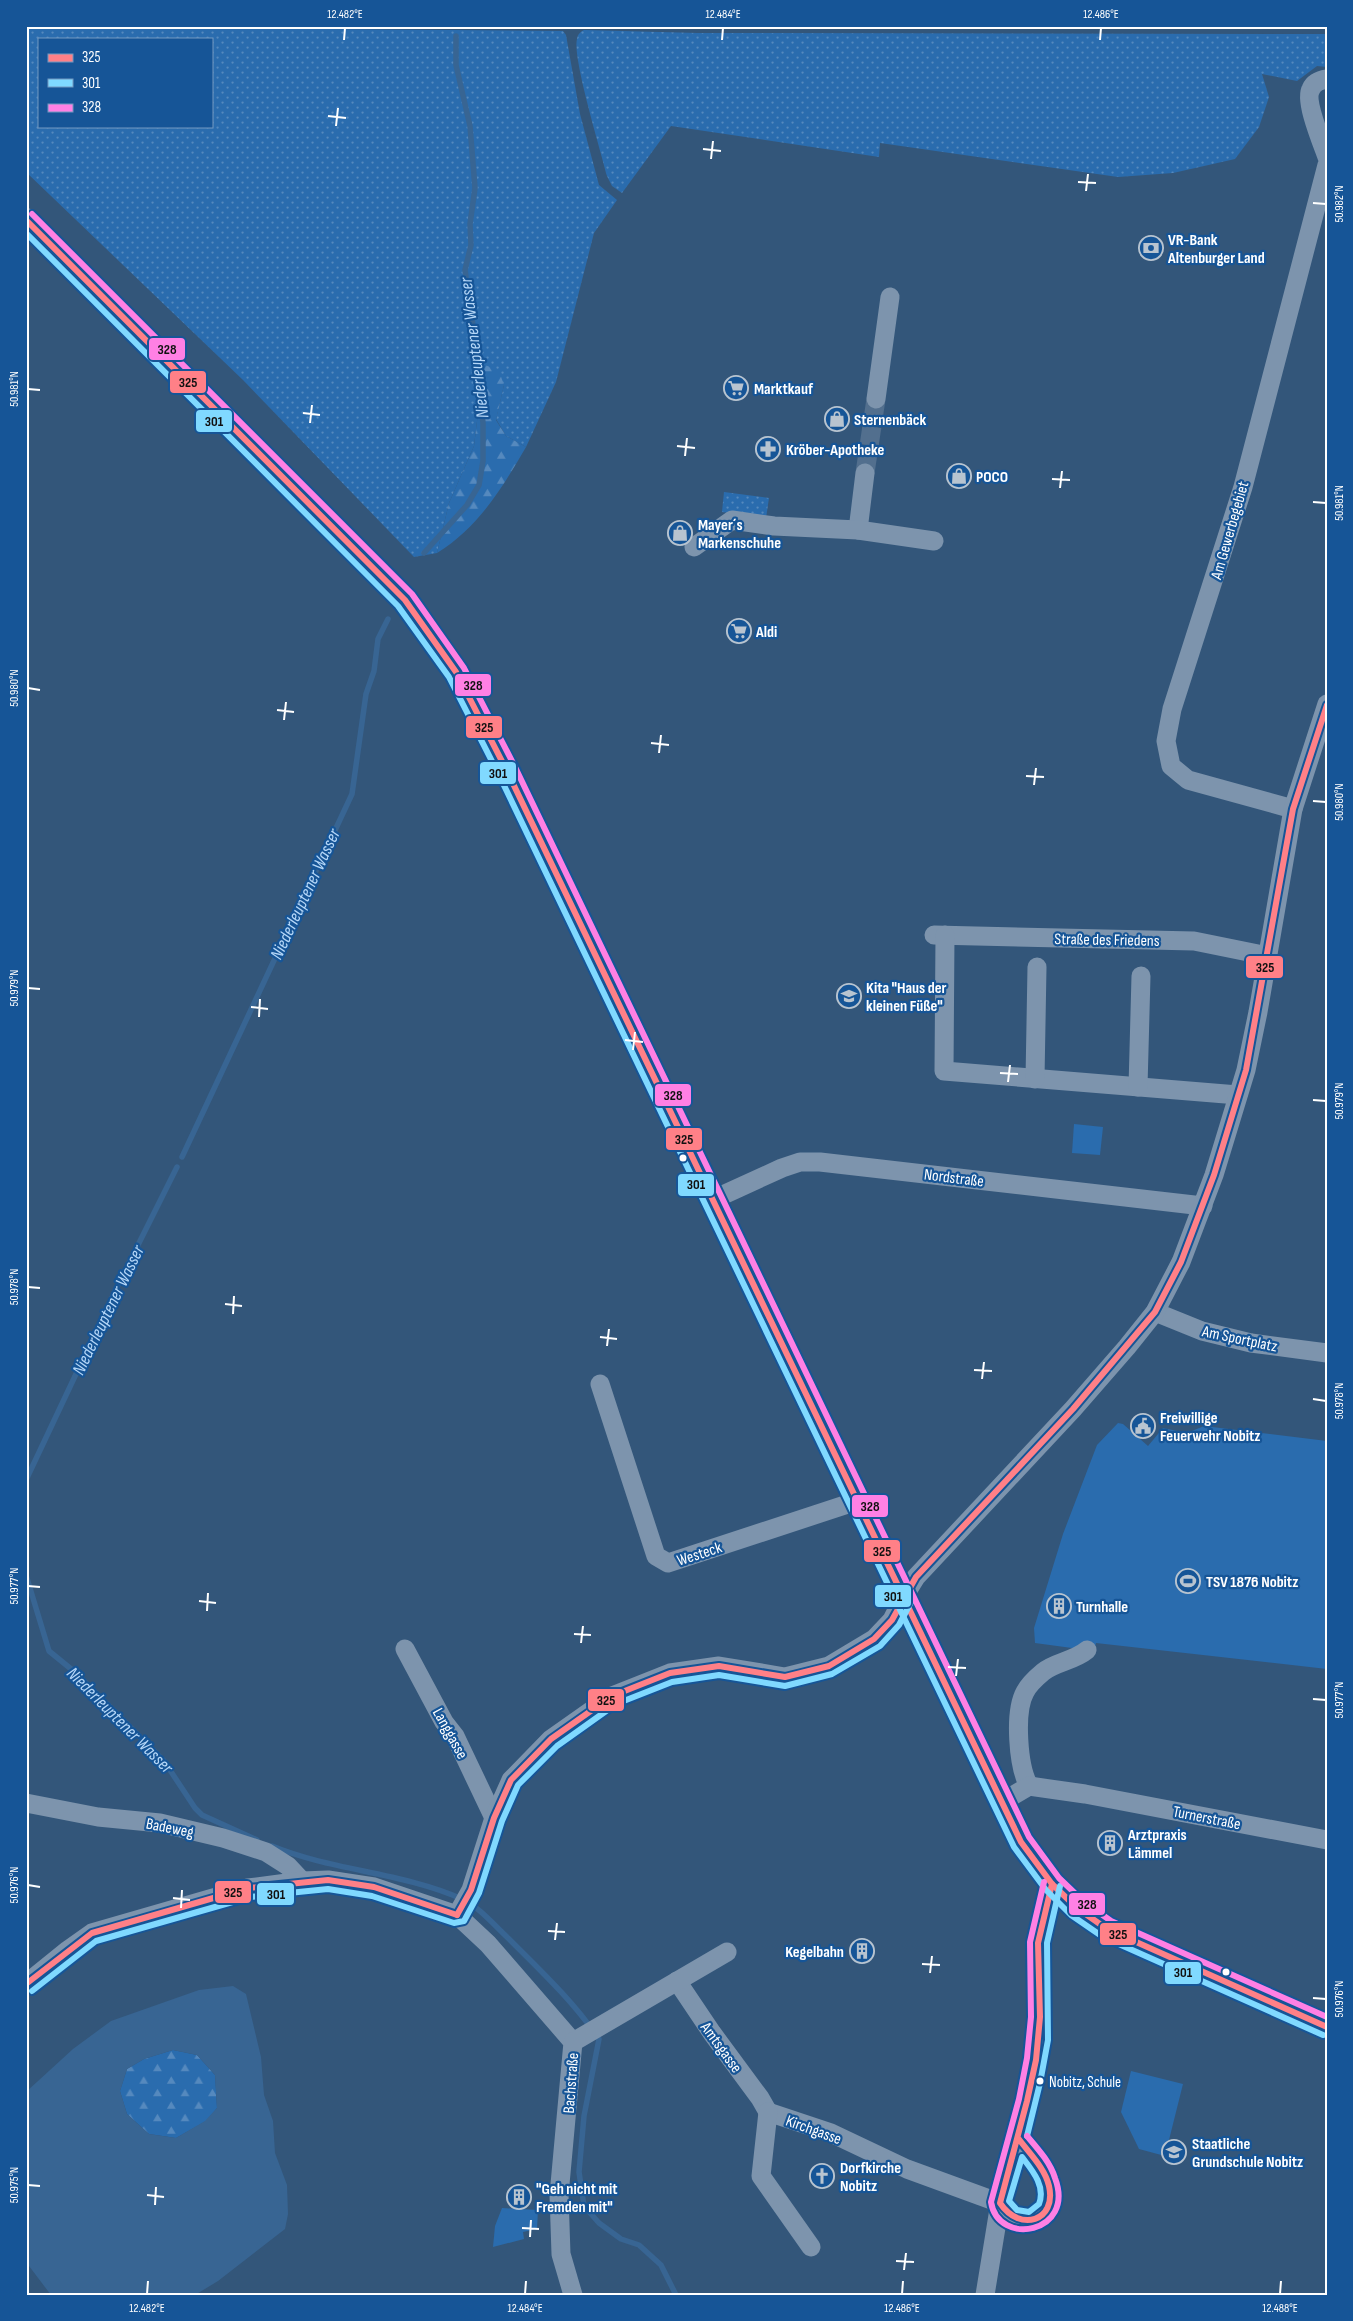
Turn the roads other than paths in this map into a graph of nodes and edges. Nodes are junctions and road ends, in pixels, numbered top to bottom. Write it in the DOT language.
graph roads {
  1 [pos="1327,78"];
  2 [pos="1327,156"];
  3 [pos="1327,165"];
  4 [pos="26,220"];
  5 [pos="890,296"];
  6 [pos="876,399"];
  7 [pos="865,473"];
  8 [pos="858,530"];
  9 [pos="934,541"];
  10 [pos="694,547"];
  11 [pos="1327,704"];
  12 [pos="1293,809"];
  13 [pos="1268,956"];
  14 [pos="1037,967"];
  15 [pos="1141,976"];
  16 [pos="1035,1079"];
  17 [pos="1138,1087"];
  18 [pos="1238,1095"];
  19 [pos="712,1200"];
  20 [pos="1202,1206"];
  21 [pos="1155,1312"];
  22 [pos="1327,1354"];
  23 [pos="600,1384"];
  24 [pos="858,1500"];
  25 [pos="903,1598"];
  26 [pos="404,1649"];
  27 [pos="1087,1650"];
  28 [pos="1029,1786"];
  29 [pos="1002,1802"];
  30 [pos="26,1803"];
  31 [pos="494,1818"];
  32 [pos="1327,1840"];
  33 [pos="302,1881"];
  34 [pos="1052,1884"];
  35 [pos="462,1906"];
  36 [pos="727,1952"];
  37 [pos="677,1981"];
  38 [pos="26,1984"];
  39 [pos="1327,2027"];
  40 [pos="586,2034"];
  41 [pos="768,2112"];
  42 [pos="1018,2138"];
  43 [pos="1000,2203"];
  44 [pos="811,2248"];
  45 [pos="573,2295"];
  46 [pos="985,2295"];
  1 -- 2 [label="street"];
  3 -- 12 [label="street, Am Gewerbegebiet"];
  4 -- 19 [label="main road"];
  5 -- 6 [label="street"];
  7 -- 8 [label="street"];
  8 -- 9 [label="street"];
  8 -- 10 [label="street"];
  11 -- 12 [label="street"];
  12 -- 13 [label="street"];
  13 -- 16 [label="street, Straße des Friedens"];
  13 -- 18 [label="street"];
  14 -- 16 [label="street"];
  15 -- 17 [label="street"];
  16 -- 17 [label="street, Straße des Friedens"];
  17 -- 18 [label="street, Straße des Friedens"];
  18 -- 20 [label="street"];
  19 -- 20 [label="street, Nordstraße"];
  19 -- 24 [label="main road"];
  20 -- 21 [label="street"];
  21 -- 22 [label="street, Am Sportplatz"];
  21 -- 25 [label="street"];
  23 -- 24 [label="street, Westeck"];
  24 -- 25 [label="main road"];
  25 -- 29 [label="main road"];
  25 -- 31 [label="street"];
  26 -- 31 [label="street, Langgasse"];
  27 -- 28 [label="street"];
  28 -- 29 [label="street"];
  28 -- 32 [label="street, Turnerstraße"];
  29 -- 34 [label="main road"];
  30 -- 33 [label="street, Badeweg"];
  31 -- 35 [label="street"];
  33 -- 35 [label="street"];
  33 -- 38 [label="street"];
  34 -- 39 [label="main road"];
  34 -- 42 [label="street"];
  35 -- 40 [label="street, Bachstraße"];
  36 -- 37 [label="street"];
  37 -- 40 [label="street"];
  37 -- 41 [label="street, Amtsgasse"];
  40 -- 45 [label="street, Bachstraße"];
  41 -- 43 [label="street, Kirchgasse"];
  41 -- 44 [label="street, Kirchgasse"];
  42 -- 43 [label="street"];
  42 -- 43 [label="street"];
  43 -- 46 [label="street"];
}
